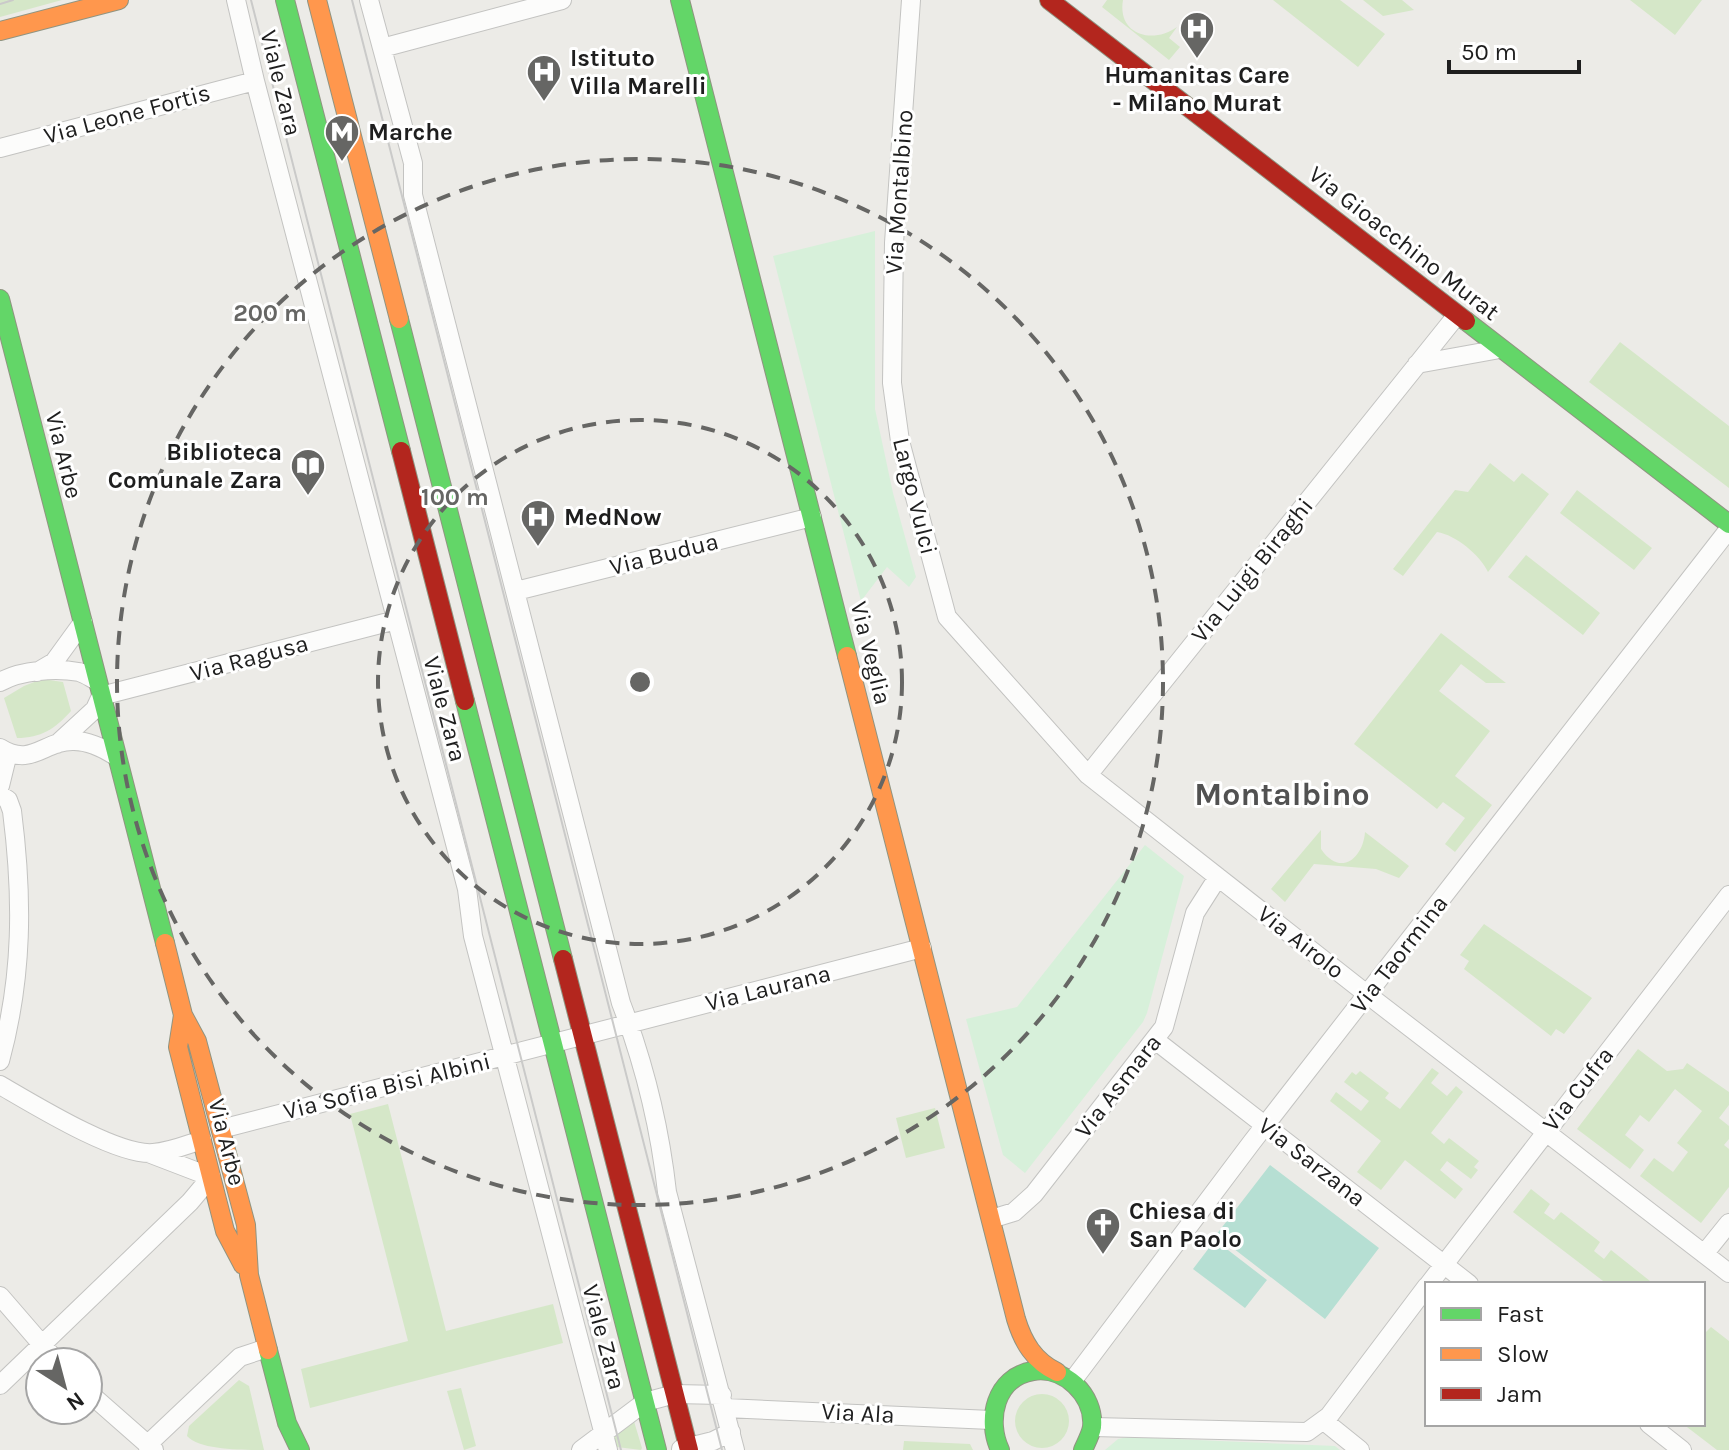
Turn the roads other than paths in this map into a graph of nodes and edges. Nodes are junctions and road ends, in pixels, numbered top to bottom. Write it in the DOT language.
graph roads {
  1 [pos="119,0"];
  2 [pos="236,0"];
  3 [pos="285,0"];
  4 [pos="317,0"];
  5 [pos="369,0"];
  6 [pos="562,0"];
  7 [pos="680,0"];
  8 [pos="911,0"];
  9 [pos="1049,0"];
  10 [pos="0,31"];
  11 [pos="382,48"];
  12 [pos="255,81"];
  13 [pos="0,148"];
  14 [pos="0,299"];
  15 [pos="1457,315"];
  16 [pos="1500,349"];
  17 [pos="1417,364"];
  18 [pos="9,372"];
  19 [pos="892,383"];
  20 [pos="812,517"];
  21 [pos="1729,527"];
  22 [pos="516,591"];
  23 [pos="943,607"];
  24 [pos="396,620"];
  25 [pos="83,622"];
  26 [pos="36,672"];
  27 [pos="0,682"];
  28 [pos="99,689"];
  29 [pos="57,744"];
  30 [pos="4,750"];
  31 [pos="117,757"];
  32 [pos="1088,775"];
  33 [pos="0,786"];
  34 [pos="0,795"];
  35 [pos="1218,877"];
  36 [pos="1729,895"];
  37 [pos="922,948"];
  38 [pos="1368,995"];
  39 [pos="183,1015"];
  40 [pos="622,1026"];
  41 [pos="581,1036"];
  42 [pos="1155,1040"];
  43 [pos="553,1043"];
  44 [pos="505,1056"];
  45 [pos="0,1061"];
  46 [pos="0,1085"];
  47 [pos="1264,1127"];
  48 [pos="221,1129"];
  49 [pos="1545,1132"];
  50 [pos="202,1140"];
  51 [pos="151,1154"];
  52 [pos="211,1177"];
  53 [pos="991,1219"];
  54 [pos="1729,1223"];
  55 [pos="1704,1254"];
  56 [pos="1444,1265"];
  57 [pos="1729,1273"];
  58 [pos="249,1275"];
  59 [pos="1430,1282"];
  60 [pos="1466,1282"];
  61 [pos="1425,1289"];
  62 [pos="0,1296"];
  63 [pos="1016,1319"];
  64 [pos="42,1345"];
  65 [pos="267,1348"];
  66 [pos="1065,1376"];
  67 [pos="0,1385"];
  68 [pos="1002,1390"];
  69 [pos="675,1394"];
  70 [pos="724,1401"];
  71 [pos="645,1402"];
  72 [pos="104,1406"];
  73 [pos="991,1420"];
  74 [pos="1324,1421"];
  75 [pos="287,1423"];
  76 [pos="1652,1426"];
  77 [pos="1093,1427"];
  78 [pos="606,1441"];
  79 [pos="733,1441"];
  80 [pos="150,1448"];
  81 [pos="684,1449"];
  82 [pos="287,1450"];
  83 [pos="300,1450"];
  84 [pos="581,1450"];
  85 [pos="657,1450"];
  86 [pos="1000,1450"];
  87 [pos="1083,1450"];
  88 [pos="1360,1450"];
  89 [pos="1682,1450"];
  1 -- 10 [label="main road"];
  2 -- 12 [label="street, Viale Zara"];
  3 -- 43 [label="main road, Viale Zara"];
  4 -- 41 [label="main road"];
  5 -- 11 [label="street"];
  6 -- 11 [label="street"];
  7 -- 20 [label="main road, Via Veglia"];
  8 -- 19 [label="street, Via Montalbino"];
  9 -- 15 [label="main road, Via Gioacchino Murat"];
  11 -- 22 [label="street"];
  12 -- 13 [label="street, Via Leone Fortis"];
  12 -- 24 [label="street, Viale Zara"];
  14 -- 18 [label="main road, Via Arbe"];
  15 -- 16 [label="main road, Via Gioacchino Murat"];
  15 -- 17 [label="street, Via Luigi Biraghi"];
  16 -- 17 [label="street"];
  16 -- 21 [label="main road, Via Gioacchino Murat"];
  17 -- 32 [label="street, Via Luigi Biraghi"];
  18 -- 25 [label="main road, Via Arbe"];
  19 -- 23 [label="street, Largo Vulci"];
  20 -- 22 [label="street, Via Budua"];
  20 -- 37 [label="main road, Via Veglia"];
  21 -- 38 [label="street, Via Taormina"];
  22 -- 40 [label="street"];
  23 -- 32 [label="street, Via Airolo"];
  24 -- 28 [label="street, Via Ragusa"];
  24 -- 44 [label="street, Viale Zara"];
  25 -- 26 [label="street"];
  25 -- 28 [label="main road, Via Arbe"];
  26 -- 27 [label="street"];
  26 -- 28 [label="street"];
  28 -- 29 [label="street"];
  28 -- 31 [label="main road, Via Arbe"];
  29 -- 30 [label="street"];
  29 -- 31 [label="street"];
  30 -- 33 [label="street"];
  31 -- 39 [label="main road, Via Arbe"];
  32 -- 35 [label="street, Via Airolo"];
  34 -- 45 [label="street"];
  35 -- 38 [label="street, Via Airolo"];
  35 -- 42 [label="street, Via Asmara"];
  36 -- 49 [label="street, Via Cufra"];
  37 -- 40 [label="street, Via Laurana"];
  37 -- 53 [label="main road, Via Veglia"];
  38 -- 47 [label="street, Via Taormina"];
  38 -- 49 [label="street, Via Airolo"];
  39 -- 48 [label="main road, Via Arbe"];
  39 -- 50 [label="main road, Via Arbe"];
  40 -- 41 [label="street"];
  40 -- 70 [label="street"];
  41 -- 43 [label="street, Via Sofia Bisi Albini"];
  41 -- 69 [label="main road"];
  42 -- 47 [label="street, Via Sarzana"];
  42 -- 53 [label="street, Via Asmara"];
  43 -- 44 [label="street, Via Sofia Bisi Albini"];
  43 -- 71 [label="main road, Viale Zara"];
  44 -- 48 [label="street, Via Sofia Bisi Albini"];
  44 -- 78 [label="street, Viale Zara"];
  46 -- 51 [label="street"];
  47 -- 56 [label="street, Via Sarzana"];
  47 -- 66 [label="street, Via Taormina"];
  48 -- 58 [label="main road, Via Arbe"];
  49 -- 55 [label="street, Via Airolo"];
  49 -- 56 [label="street, Via Cufra"];
  50 -- 51 [label="street"];
  50 -- 52 [label="main road, Via Arbe"];
  51 -- 52 [label="street"];
  52 -- 58 [label="main road, Via Arbe"];
  52 -- 64 [label="street"];
  53 -- 63 [label="main road, Via Veglia"];
  54 -- 55 [label="street"];
  55 -- 57 [label="street, Via Airolo"];
  56 -- 59 [label="street, Via Cufra"];
  56 -- 60 [label="street, Via Sarzana"];
  58 -- 65 [label="main road, Via Arbe"];
  61 -- 74 [label="street, Via Cufra"];
  62 -- 64 [label="street"];
  63 -- 66 [label="main road, Via Veglia"];
  63 -- 68 [label="main road, Via Veglia"];
  64 -- 67 [label="street"];
  65 -- 75 [label="main road, Via Arbe"];
  65 -- 80 [label="street"];
  66 -- 68 [label="main road"];
  66 -- 77 [label="main road"];
  68 -- 73 [label="main road, Via Veglia"];
  69 -- 70 [label="street, Viale Zara"];
  69 -- 71 [label="street, Viale Zara"];
  69 -- 81 [label="main road"];
  70 -- 73 [label="street, Via Ala"];
  70 -- 79 [label="street"];
  71 -- 78 [label="street, Viale Zara"];
  71 -- 85 [label="main road, Viale Zara"];
  72 -- 80 [label="street"];
  73 -- 86 [label="main road"];
  74 -- 77 [label="street"];
  74 -- 88 [label="street"];
  75 -- 82 [label="main road, Via Arbe"];
  75 -- 83 [label="main road, Via Arbe"];
  76 -- 89 [label="street"];
  77 -- 87 [label="main road"];
  78 -- 84 [label="street"];
  79 -- 81 [label="street"];
}
